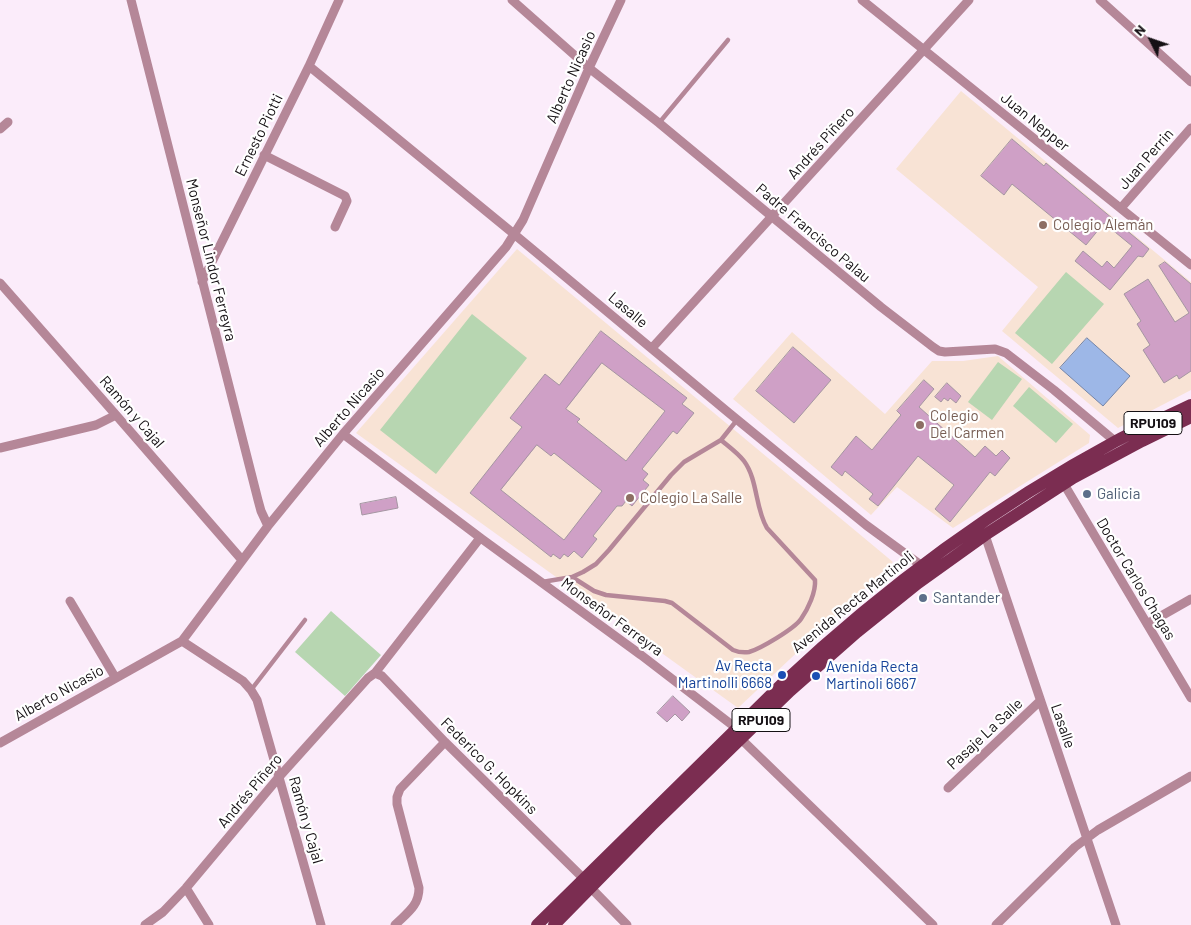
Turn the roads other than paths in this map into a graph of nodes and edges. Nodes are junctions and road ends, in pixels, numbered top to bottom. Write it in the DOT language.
graph roads {
  1 [pos="132,0"];
  2 [pos="339,0"];
  3 [pos="621,0"];
  4 [pos="862,0"];
  5 [pos="969,0"];
  6 [pos="1100,0"];
  7 [pos="516,1"];
  8 [pos="728,40"];
  9 [pos="923,50"];
  10 [pos="308,66"];
  11 [pos="589,68"];
  12 [pos="1191,82"];
  13 [pos="8,122"];
  14 [pos="659,123"];
  15 [pos="1191,128"];
  16 [pos="0,129"];
  17 [pos="264,156"];
  18 [pos="1121,208"];
  19 [pos="773,217"];
  20 [pos="335,227"];
  21 [pos="514,234"];
  22 [pos="1191,265"];
  23 [pos="202,282"];
  24 [pos="0,283"];
  25 [pos="652,348"];
  26 [pos="1191,405"];
  27 [pos="116,415"];
  28 [pos="1191,417"];
  29 [pos="737,420"];
  30 [pos="343,434"];
  31 [pos="721,440"];
  32 [pos="1116,442"];
  33 [pos="0,448"];
  34 [pos="1061,480"];
  35 [pos="268,526"];
  36 [pos="985,535"];
  37 [pos="480,538"];
  38 [pos="242,560"];
  39 [pos="926,570"];
  40 [pos="572,577"];
  41 [pos="541,583"];
  42 [pos="1191,599"];
  43 [pos="70,601"];
  44 [pos="305,620"];
  45 [pos="1147,624"];
  46 [pos="182,640"];
  47 [pos="374,673"];
  48 [pos="114,677"];
  49 [pos="251,690"];
  50 [pos="1191,698"];
  51 [pos="1040,701"];
  52 [pos="739,733"];
  53 [pos="0,742"];
  54 [pos="444,742"];
  55 [pos="1191,776"];
  56 [pos="279,777"];
  57 [pos="948,788"];
  58 [pos="1087,838"];
  59 [pos="588,884"];
  60 [pos="186,888"];
  61 [pos="145,925"];
  62 [pos="208,925"];
  63 [pos="322,925"];
  64 [pos="395,925"];
  65 [pos="537,925"];
  66 [pos="554,925"];
  67 [pos="627,925"];
  68 [pos="933,925"];
  69 [pos="996,925"];
  70 [pos="1116,925"];
  1 -- 23 [label="street, Monseñor Lindor Ferreyra"];
  2 -- 10 [label="street, Ernesto Piotti"];
  3 -- 11 [label="street, Alberto Nicasio"];
  4 -- 9 [label="street, Juan Nepper"];
  5 -- 9 [label="street, Andrés Piñero"];
  6 -- 12 [label="street"];
  7 -- 11 [label="street, Padre Francisco Palau"];
  8 -- 14 [label="lane"];
  9 -- 18 [label="street, Juan Nepper"];
  9 -- 19 [label="street, Andrés Piñero"];
  10 -- 17 [label="street, Ernesto Piotti"];
  10 -- 21 [label="street, Lasalle"];
  11 -- 14 [label="street, Padre Francisco Palau"];
  11 -- 21 [label="street, Alberto Nicasio"];
  13 -- 16 [label="street"];
  14 -- 19 [label="street, Padre Francisco Palau"];
  15 -- 18 [label="street, Juan Perrin"];
  17 -- 20 [label="street"];
  17 -- 23 [label="street, Ernesto Piotti"];
  18 -- 22 [label="street, Juan Nepper"];
  19 -- 25 [label="street, Andrés Piñero"];
  19 -- 32 [label="street, Padre Francisco Palau"];
  21 -- 25 [label="street, Lasalle"];
  21 -- 30 [label="street, Alberto Nicasio"];
  23 -- 35 [label="street, Monseñor Lindor Ferreyra"];
  24 -- 27 [label="street, Ramón y Cajal"];
  25 -- 29 [label="street, Lasalle"];
  26 -- 32 [label="main road, Avenida Recta Martinoli / RPU109"];
  27 -- 33 [label="street"];
  27 -- 38 [label="street, Ramón y Cajal"];
  28 -- 34 [label="main road, Avenida Recta Martinoli / RPU109"];
  29 -- 31 [label="lane"];
  29 -- 39 [label="street, Lasalle"];
  30 -- 35 [label="street, Alberto Nicasio"];
  30 -- 37 [label="street, Monseñor Ferreyra"];
  31 -- 40 [label="lane"];
  31 -- 40 [label="lane"];
  32 -- 34 [label="main road, Avenida Recta Martinoli / RPU109"];
  34 -- 36 [label="main road, Avenida Recta Martinoli / RPU109"];
  34 -- 39 [label="main road, Avenida Recta Martinoli / RPU109"];
  34 -- 45 [label="street, Doctor Carlos Chagas"];
  35 -- 38 [label="street, Alberto Nicasio"];
  36 -- 39 [label="main road, Avenida Recta Martinoli / RPU109"];
  36 -- 51 [label="street, Lasalle"];
  37 -- 41 [label="street, Monseñor Ferreyra"];
  37 -- 47 [label="street, Andrés Piñero"];
  38 -- 46 [label="street, Alberto Nicasio"];
  39 -- 52 [label="main road, Avenida Recta Martinoli / RPU109"];
  40 -- 41 [label="lane"];
  41 -- 52 [label="street, Monseñor Ferreyra"];
  42 -- 45 [label="street"];
  43 -- 48 [label="street"];
  44 -- 49 [label="lane"];
  45 -- 50 [label="street, Doctor Carlos Chagas"];
  46 -- 48 [label="street, Alberto Nicasio"];
  46 -- 49 [label="street, Ramón y Cajal"];
  47 -- 54 [label="street, Federico G. Hopkins"];
  47 -- 56 [label="street, Andrés Piñero"];
  48 -- 53 [label="street, Alberto Nicasio"];
  49 -- 56 [label="street, Ramón y Cajal"];
  51 -- 57 [label="street, Pasaje La Salle"];
  51 -- 58 [label="street, Lasalle"];
  52 -- 59 [label="main road, Avenida Recta Martinoli / RPU109"];
  52 -- 68 [label="street, Monseñor Ferreyra"];
  54 -- 59 [label="street, Federico G. Hopkins"];
  54 -- 64 [label="street"];
  55 -- 58 [label="street"];
  56 -- 60 [label="street, Andrés Piñero"];
  56 -- 63 [label="street, Ramón y Cajal"];
  58 -- 69 [label="street"];
  58 -- 70 [label="street, Lasalle"];
  59 -- 65 [label="main road, Avenida Recta Martinoli / RPU109"];
  59 -- 66 [label="main road, Avenida Recta Martinoli / RPU109"];
  59 -- 67 [label="street, Federico G. Hopkins"];
  60 -- 61 [label="street, Andrés Piñero"];
  60 -- 62 [label="street"];
}
